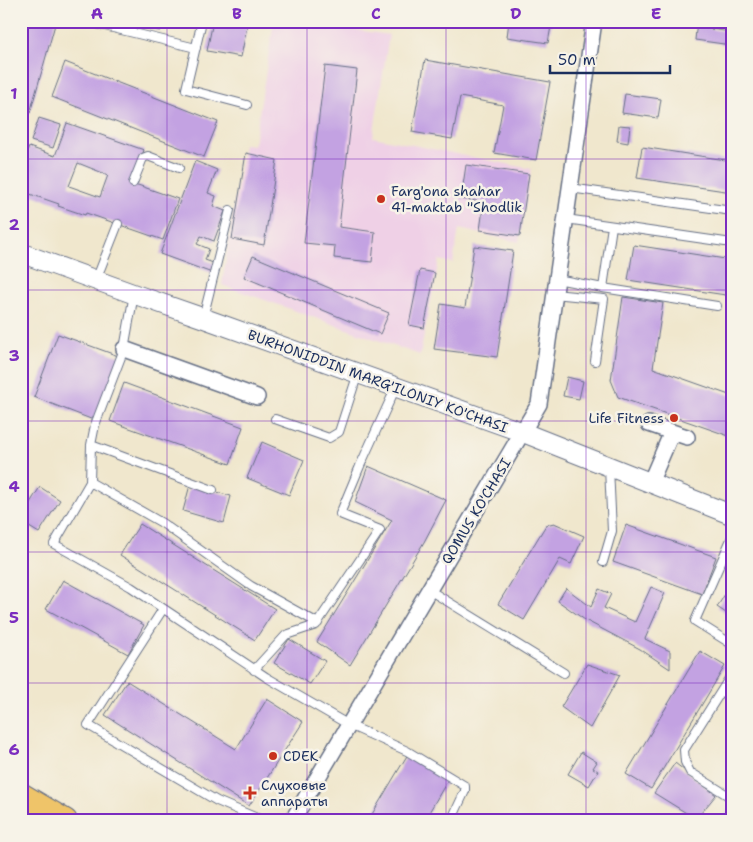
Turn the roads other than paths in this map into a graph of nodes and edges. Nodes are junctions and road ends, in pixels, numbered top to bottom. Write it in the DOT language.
graph roads {
  1 [pos="84,21"];
  2 [pos="202,21"];
  3 [pos="594,21"];
  4 [pos="196,48"];
  5 [pos="248,105"];
  6 [pos="179,168"];
  7 [pos="133,183"];
  8 [pos="570,188"];
  9 [pos="230,210"];
  10 [pos="732,211"];
  11 [pos="566,220"];
  12 [pos="118,224"];
  13 [pos="612,226"];
  14 [pos="732,242"];
  15 [pos="21,253"];
  16 [pos="96,280"];
  17 [pos="556,286"];
  18 [pos="603,288"];
  19 [pos="134,294"];
  20 [pos="717,306"];
  21 [pos="203,318"];
  22 [pos="124,349"];
  23 [pos="595,361"];
  24 [pos="358,373"];
  25 [pos="396,387"];
  26 [pos="257,397"];
  27 [pos="275,419"];
  28 [pos="649,424"];
  29 [pos="522,432"];
  30 [pos="672,432"];
  31 [pos="687,437"];
  32 [pos="92,445"];
  33 [pos="609,467"];
  34 [pos="90,482"];
  35 [pos="650,483"];
  36 [pos="213,490"];
  37 [pos="732,516"];
  38 [pos="732,537"];
  39 [pos="603,562"];
  40 [pos="429,590"];
  41 [pos="163,609"];
  42 [pos="318,623"];
  43 [pos="732,647"];
  44 [pos="254,670"];
  45 [pos="564,673"];
  46 [pos="732,674"];
  47 [pos="349,725"];
  48 [pos="21,795"];
  49 [pos="732,798"];
  50 [pos="65,821"];
  51 [pos="264,821"];
  52 [pos="292,821"];
  53 [pos="451,821"];
  1 -- 4 [label="lane"];
  2 -- 4 [label="lane"];
  3 -- 8 [label="street, QOMUS KO'CHASI"];
  4 -- 5 [label="lane"];
  6 -- 7 [label="lane"];
  8 -- 10 [label="lane"];
  8 -- 11 [label="street, QOMUS KO'CHASI"];
  9 -- 21 [label="lane"];
  11 -- 13 [label="lane"];
  11 -- 17 [label="street, QOMUS KO'CHASI"];
  12 -- 16 [label="lane"];
  13 -- 14 [label="lane"];
  13 -- 18 [label="lane"];
  15 -- 16 [label="street, BURHONIDDIN MARG'ILONIY KO'CHASI"];
  16 -- 19 [label="street, BURHONIDDIN MARG'ILONIY KO'CHASI"];
  17 -- 18 [label="lane"];
  17 -- 23 [label="lane"];
  17 -- 29 [label="street, QOMUS KO'CHASI"];
  18 -- 20 [label="lane"];
  19 -- 21 [label="street, BURHONIDDIN MARG'ILONIY KO'CHASI"];
  19 -- 22 [label="lane"];
  21 -- 24 [label="street, BURHONIDDIN MARG'ILONIY KO'CHASI"];
  22 -- 26 [label="street"];
  22 -- 32 [label="lane"];
  24 -- 25 [label="street, BURHONIDDIN MARG'ILONIY KO'CHASI"];
  24 -- 27 [label="lane"];
  25 -- 29 [label="street, BURHONIDDIN MARG'ILONIY KO'CHASI"];
  25 -- 42 [label="lane"];
  28 -- 30 [label="street"];
  29 -- 33 [label="street, BURHONIDDIN MARG'ILONIY KO'CHASI"];
  29 -- 40 [label="street, QOMUS KO'CHASI"];
  30 -- 31 [label="street"];
  30 -- 35 [label="street"];
  32 -- 34 [label="lane"];
  32 -- 36 [label="lane"];
  33 -- 35 [label="street, BURHONIDDIN MARG'ILONIY KO'CHASI"];
  33 -- 39 [label="lane"];
  34 -- 41 [label="lane"];
  34 -- 42 [label="lane"];
  35 -- 37 [label="street, BURHONIDDIN MARG'ILONIY KO'CHASI"];
  38 -- 43 [label="lane"];
  40 -- 45 [label="lane"];
  40 -- 47 [label="street, QOMUS KO'CHASI"];
  41 -- 44 [label="lane"];
  41 -- 51 [label="lane"];
  42 -- 44 [label="lane"];
  44 -- 47 [label="lane"];
  46 -- 49 [label="lane"];
  47 -- 52 [label="street, QOMUS KO'CHASI"];
  47 -- 53 [label="lane"];
  48 -- 50 [label="main road"];
}
